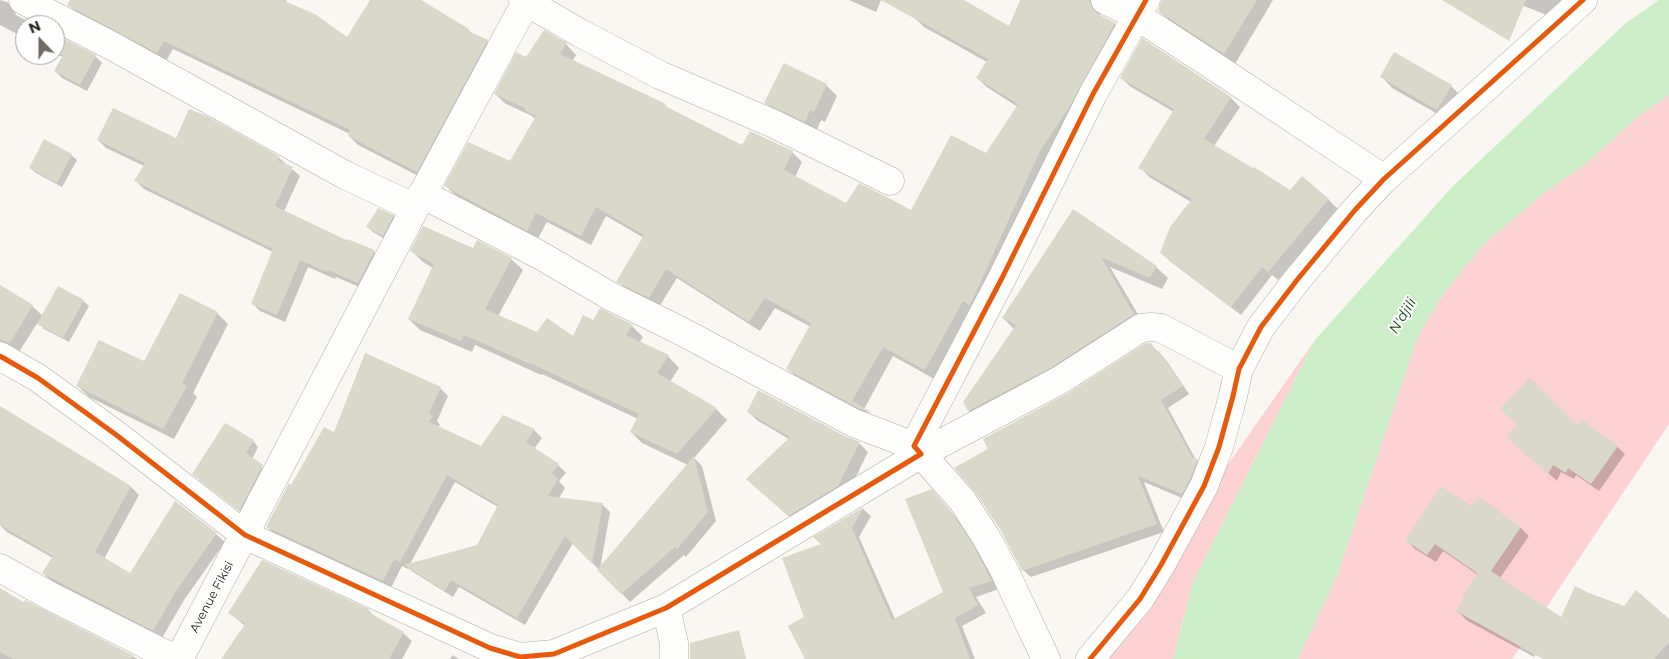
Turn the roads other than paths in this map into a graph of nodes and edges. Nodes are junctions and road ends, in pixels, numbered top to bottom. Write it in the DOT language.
graph roads {
  1 [pos="23,0"];
  2 [pos="1105,0"];
  3 [pos="1584,0"];
  4 [pos="526,1"];
  5 [pos="1142,8"];
  6 [pos="1384,179"];
  7 [pos="890,181"];
  8 [pos="418,201"];
  9 [pos="0,356"];
  10 [pos="1239,369"];
  11 [pos="918,450"];
  12 [pos="245,534"];
  13 [pos="0,568"];
  14 [pos="666,608"];
  15 [pos="554,656"];
  16 [pos="177,659"];
  17 [pos="674,659"];
  18 [pos="1046,659"];
  19 [pos="1090,659"];
  1 -- 8 [label="street"];
  2 -- 5 [label="street"];
  3 -- 6 [label="street"];
  4 -- 7 [label="street"];
  4 -- 8 [label="street, Avenue Fikisi"];
  5 -- 6 [label="street"];
  5 -- 11 [label="street"];
  6 -- 10 [label="street"];
  8 -- 11 [label="street"];
  8 -- 12 [label="street, Avenue Fikisi"];
  9 -- 12 [label="street"];
  10 -- 11 [label="street"];
  10 -- 19 [label="street"];
  11 -- 14 [label="street"];
  11 -- 18 [label="street"];
  12 -- 15 [label="street"];
  12 -- 16 [label="street, Avenue Fikisi"];
  13 -- 16 [label="street"];
  14 -- 15 [label="street"];
  14 -- 17 [label="street"];
}
